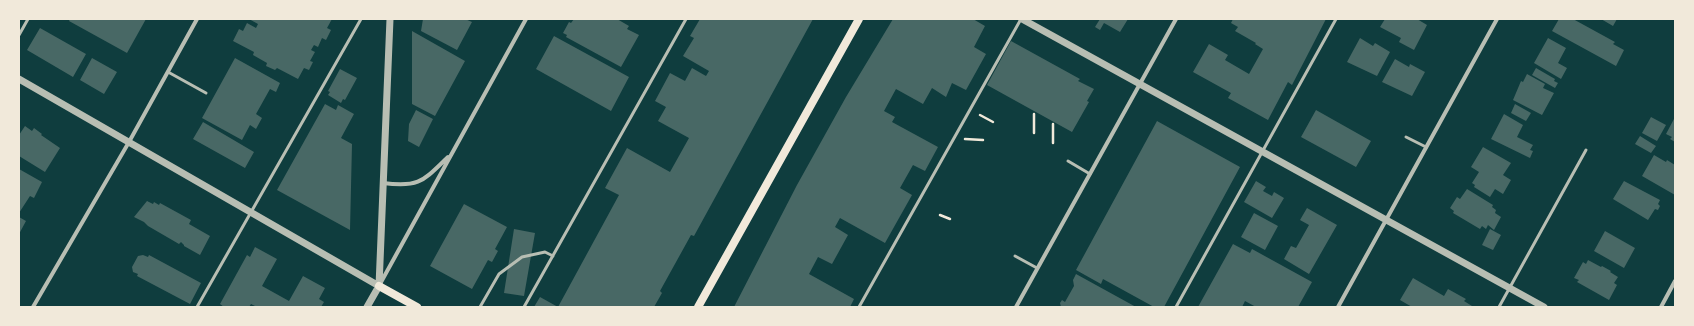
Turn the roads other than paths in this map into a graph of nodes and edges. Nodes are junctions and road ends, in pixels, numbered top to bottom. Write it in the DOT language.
graph roads {
  1 [pos="28,19"];
  2 [pos="196,19"];
  3 [pos="361,19"];
  4 [pos="390,19"];
  5 [pos="526,19"];
  6 [pos="686,19"];
  7 [pos="859,19"];
  8 [pos="1022,19"];
  9 [pos="1176,19"];
  10 [pos="1336,19"];
  11 [pos="1497,19"];
  12 [pos="19,35"];
  13 [pos="168,72"];
  14 [pos="19,79"];
  15 [pos="1140,84"];
  16 [pos="206,93"];
  17 [pos="1406,137"];
  18 [pos="129,142"];
  19 [pos="1426,148"];
  20 [pos="1586,150"];
  21 [pos="1262,152"];
  22 [pos="451,154"];
  23 [pos="1068,161"];
  24 [pos="1090,174"];
  25 [pos="383,183"];
  26 [pos="251,213"];
  27 [pos="1386,219"];
  28 [pos="553,256"];
  29 [pos="1015,256"];
  30 [pos="1037,268"];
  31 [pos="1675,281"];
  32 [pos="379,286"];
  33 [pos="1509,288"];
  34 [pos="33,307"];
  35 [pos="197,307"];
  36 [pos="367,307"];
  37 [pos="417,307"];
  38 [pos="480,307"];
  39 [pos="524,307"];
  40 [pos="698,307"];
  41 [pos="860,307"];
  42 [pos="1016,307"];
  43 [pos="1176,307"];
  44 [pos="1338,307"];
  45 [pos="1499,307"];
  46 [pos="1544,307"];
  47 [pos="1661,307"];
  1 -- 12 [label="lane"];
  2 -- 13 [label="street"];
  3 -- 26 [label="lane"];
  4 -- 25 [label="street"];
  5 -- 22 [label="street"];
  6 -- 28 [label="lane"];
  7 -- 40 [label="main road"];
  8 -- 15 [label="street"];
  8 -- 41 [label="lane"];
  9 -- 15 [label="street"];
  10 -- 21 [label="lane"];
  11 -- 19 [label="street"];
  13 -- 16 [label="lane"];
  13 -- 18 [label="street"];
  14 -- 18 [label="street"];
  15 -- 21 [label="street"];
  15 -- 24 [label="street"];
  17 -- 19 [label="lane"];
  18 -- 26 [label="street"];
  18 -- 34 [label="street"];
  19 -- 27 [label="street"];
  20 -- 33 [label="lane"];
  21 -- 27 [label="street"];
  21 -- 43 [label="lane"];
  22 -- 25 [label="street"];
  22 -- 32 [label="street"];
  23 -- 24 [label="lane"];
  24 -- 30 [label="street"];
  25 -- 32 [label="street"];
  26 -- 32 [label="street"];
  26 -- 35 [label="lane"];
  27 -- 33 [label="street"];
  27 -- 44 [label="street"];
  28 -- 38 [label="lane"];
  28 -- 39 [label="lane"];
  29 -- 30 [label="lane"];
  30 -- 42 [label="street"];
  31 -- 47 [label="street"];
  32 -- 36 [label="street"];
  32 -- 37 [label="main road"];
  33 -- 45 [label="lane"];
  33 -- 46 [label="street"];
}
